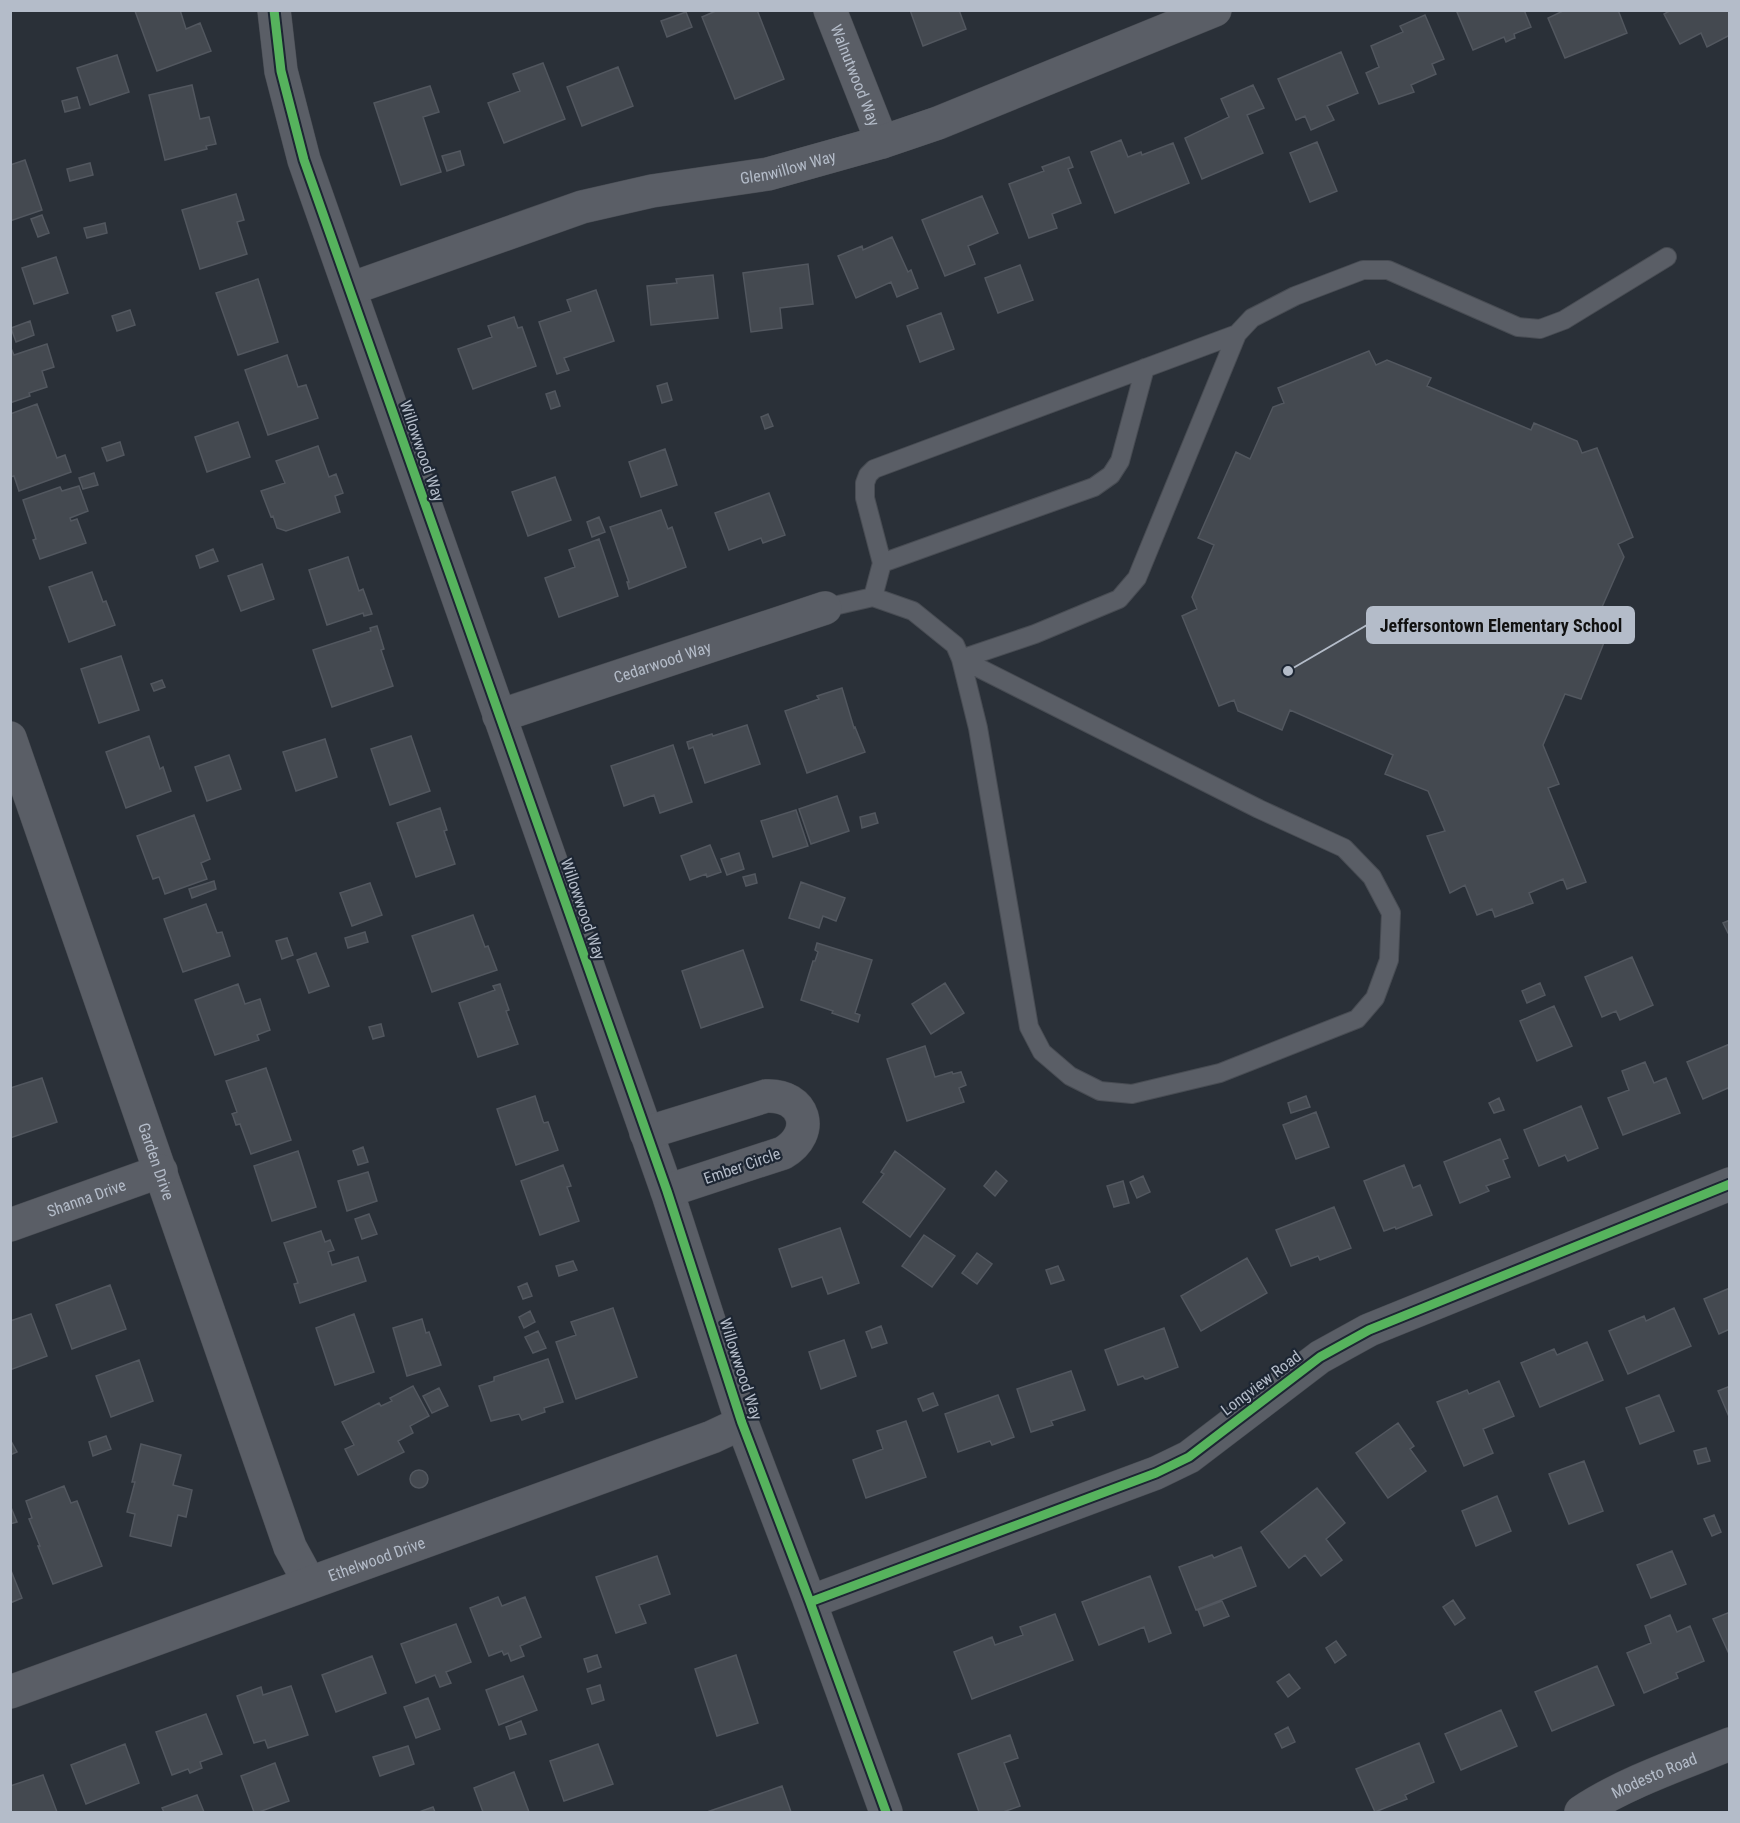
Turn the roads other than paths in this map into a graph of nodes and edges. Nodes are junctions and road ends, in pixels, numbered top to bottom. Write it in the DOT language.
graph roads {
  1 [pos="274,10"];
  2 [pos="830,10"];
  3 [pos="1215,10"];
  4 [pos="882,142"];
  5 [pos="1667,257"];
  6 [pos="350,289"];
  7 [pos="1238,334"];
  8 [pos="1146,368"];
  9 [pos="882,563"];
  10 [pos="873,597"];
  11 [pos="825,608"];
  12 [pos="961,659"];
  13 [pos="499,716"];
  14 [pos="13,751"];
  15 [pos="646,1133"];
  16 [pos="161,1171"];
  17 [pos="1730,1184"];
  18 [pos="667,1191"];
  19 [pos="10,1225"];
  20 [pos="742,1424"];
  21 [pos="309,1582"];
  22 [pos="810,1602"];
  23 [pos="10,1692"];
  24 [pos="1730,1744"];
  25 [pos="885,1812"];
  26 [pos="1581,1812"];
  1 -- 6 [label="street, Willowwood Way"];
  2 -- 4 [label="street, Walnutwood Way"];
  3 -- 4 [label="street, Glenwillow Way"];
  4 -- 6 [label="street, Glenwillow Way"];
  5 -- 7 [label="lane"];
  6 -- 13 [label="street, Willowwood Way"];
  7 -- 8 [label="lane"];
  7 -- 12 [label="lane"];
  8 -- 9 [label="lane"];
  8 -- 9 [label="lane"];
  9 -- 10 [label="lane"];
  10 -- 11 [label="lane"];
  10 -- 12 [label="lane"];
  11 -- 13 [label="street, Cedarwood Way"];
  12 -- 12 [label="lane"];
  13 -- 15 [label="street, Willowwood Way"];
  14 -- 16 [label="street, Garden Drive"];
  15 -- 18 [label="street, Willowwood Way"];
  15 -- 18 [label="street, Ember Circle"];
  16 -- 19 [label="street, Shanna Drive"];
  16 -- 21 [label="street, Garden Drive"];
  17 -- 22 [label="street, Longview Road"];
  18 -- 20 [label="street, Willowwood Way"];
  20 -- 21 [label="street, Ethelwood Drive"];
  20 -- 22 [label="street, Willowwood Way"];
  21 -- 23 [label="street, Ethelwood Drive"];
  22 -- 25 [label="street, Willowwood Way"];
  24 -- 26 [label="street, Modesto Road"];
}
